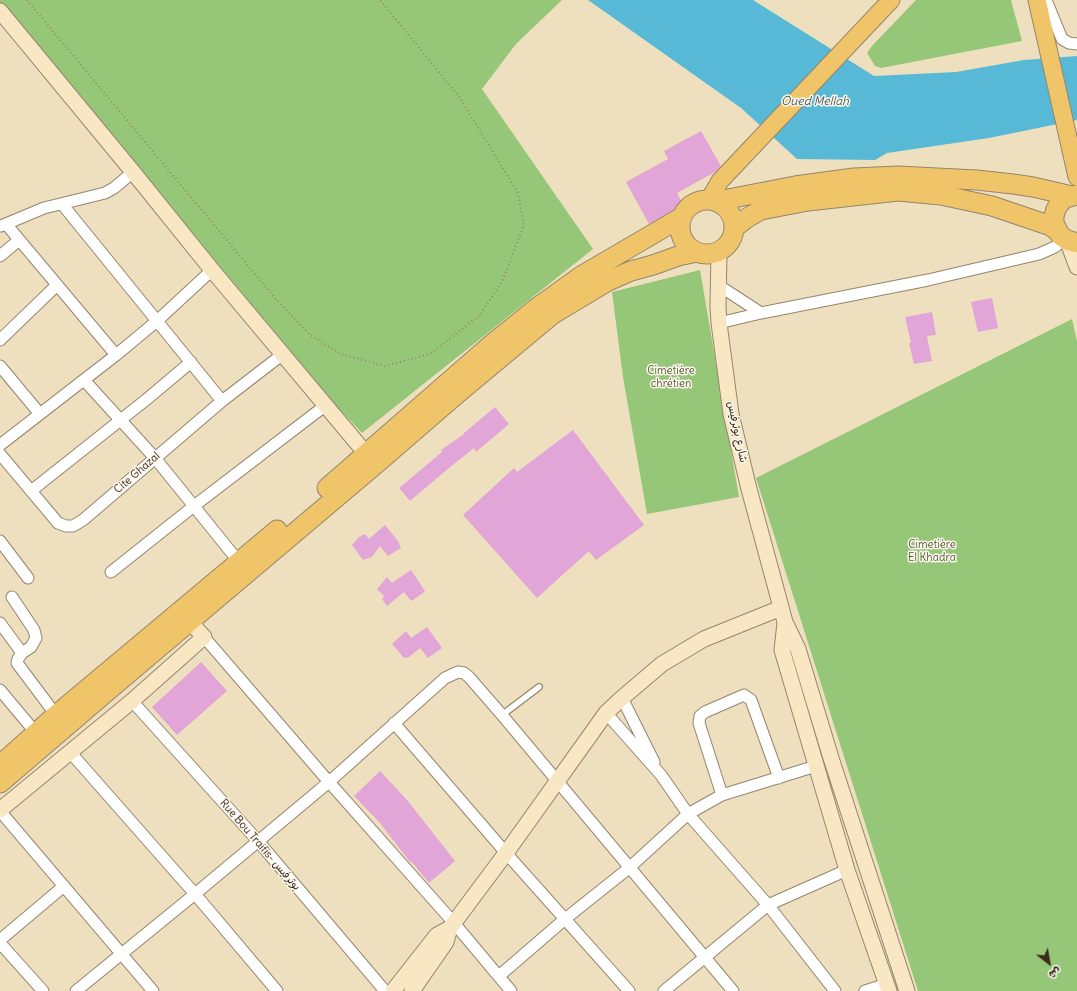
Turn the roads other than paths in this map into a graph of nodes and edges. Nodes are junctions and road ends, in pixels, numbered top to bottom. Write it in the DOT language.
graph roads {
  1 [pos="891,0"];
  2 [pos="1038,0"];
  3 [pos="1046,0"];
  4 [pos="0,11"];
  5 [pos="1077,44"];
  6 [pos="133,172"];
  7 [pos="1077,177"];
  8 [pos="1074,195"];
  9 [pos="714,201"];
  10 [pos="62,204"];
  11 [pos="682,217"];
  12 [pos="3,225"];
  13 [pos="734,228"];
  14 [pos="1066,238"];
  15 [pos="19,240"];
  16 [pos="697,252"];
  17 [pos="719,252"];
  18 [pos="0,256"];
  19 [pos="1077,267"];
  20 [pos="212,270"];
  21 [pos="57,285"];
  22 [pos="718,285"];
  23 [pos="761,313"];
  24 [pos="157,321"];
  25 [pos="719,323"];
  26 [pos="0,340"];
  27 [pos="283,354"];
  28 [pos="116,355"];
  29 [pos="190,362"];
  30 [pos="0,366"];
  31 [pos="84,380"];
  32 [pos="222,401"];
  33 [pos="326,405"];
  34 [pos="40,414"];
  35 [pos="120,420"];
  36 [pos="0,445"];
  37 [pos="0,454"];
  38 [pos="155,458"];
  39 [pos="371,459"];
  40 [pos="31,491"];
  41 [pos="194,506"];
  42 [pos="0,541"];
  43 [pos="239,562"];
  44 [pos="111,572"];
  45 [pos="28,578"];
  46 [pos="12,597"];
  47 [pos="783,615"];
  48 [pos="190,622"];
  49 [pos="0,623"];
  50 [pos="204,637"];
  51 [pos="22,653"];
  52 [pos="539,687"];
  53 [pos="0,690"];
  54 [pos="622,698"];
  55 [pos="132,701"];
  56 [pos="606,713"];
  57 [pos="56,715"];
  58 [pos="502,715"];
  59 [pos="394,722"];
  60 [pos="36,734"];
  61 [pos="70,752"];
  62 [pos="0,765"];
  63 [pos="816,766"];
  64 [pos="661,775"];
  65 [pos="780,778"];
  66 [pos="557,781"];
  67 [pos="329,782"];
  68 [pos="0,783"];
  69 [pos="722,795"];
  70 [pos="0,810"];
  71 [pos="688,814"];
  72 [pos="258,841"];
  73 [pos="506,853"];
  74 [pos="629,868"];
  75 [pos="847,870"];
  76 [pos="64,886"];
  77 [pos="195,894"];
  78 [pos="768,905"];
  79 [pos="565,919"];
  80 [pos="452,925"];
  81 [pos="0,940"];
  82 [pos="0,943"];
  83 [pos="122,954"];
  84 [pos="704,957"];
  85 [pos="499,976"];
  86 [pos="906,986"];
  87 [pos="888,988"];
  88 [pos="43,991"];
  89 [pos="76,991"];
  90 [pos="153,991"];
  91 [pos="277,991"];
  92 [pos="385,991"];
  93 [pos="393,991"];
  94 [pos="412,991"];
  95 [pos="511,991"];
  96 [pos="629,991"];
  97 [pos="664,991"];
  98 [pos="733,991"];
  99 [pos="835,991"];
  100 [pos="865,991"];
  1 -- 9 [label="main road"];
  2 -- 7 [label="main road"];
  3 -- 5 [label="street"];
  4 -- 6 [label="street"];
  6 -- 10 [label="street"];
  6 -- 20 [label="street"];
  8 -- 9 [label="highway"];
  8 -- 14 [label="highway"];
  9 -- 11 [label="highway"];
  9 -- 13 [label="highway"];
  10 -- 12 [label="street"];
  10 -- 24 [label="street"];
  11 -- 16 [label="highway"];
  11 -- 39 [label="highway"];
  12 -- 15 [label="street"];
  13 -- 14 [label="highway"];
  13 -- 17 [label="highway"];
  14 -- 19 [label="street"];
  14 -- 23 [label="street"];
  15 -- 18 [label="street"];
  15 -- 21 [label="street"];
  16 -- 17 [label="highway"];
  16 -- 39 [label="highway"];
  17 -- 22 [label="street, شارع بوترفيس"];
  20 -- 24 [label="street"];
  20 -- 27 [label="street"];
  21 -- 26 [label="street"];
  21 -- 28 [label="street"];
  22 -- 23 [label="street"];
  22 -- 25 [label="street, شارع بوترفيس"];
  23 -- 25 [label="street"];
  24 -- 28 [label="street"];
  24 -- 29 [label="street"];
  25 -- 47 [label="street, شارع بوترفيس"];
  27 -- 32 [label="street, Cite Ghazal"];
  27 -- 33 [label="street"];
  28 -- 31 [label="street"];
  29 -- 32 [label="street"];
  29 -- 35 [label="street"];
  30 -- 34 [label="street"];
  31 -- 34 [label="street"];
  31 -- 35 [label="street"];
  32 -- 38 [label="street, Cite Ghazal"];
  33 -- 39 [label="street"];
  33 -- 41 [label="street"];
  34 -- 36 [label="street"];
  35 -- 38 [label="street"];
  35 -- 40 [label="street"];
  37 -- 40 [label="street, Cite Ghazal"];
  38 -- 40 [label="street, Cite Ghazal"];
  38 -- 41 [label="street"];
  39 -- 43 [label="highway"];
  39 -- 48 [label="highway"];
  41 -- 43 [label="street"];
  41 -- 44 [label="street"];
  42 -- 45 [label="street"];
  43 -- 57 [label="highway"];
  46 -- 51 [label="street"];
  47 -- 54 [label="street"];
  47 -- 63 [label="street"];
  47 -- 86 [label="street"];
  48 -- 50 [label="street"];
  48 -- 68 [label="highway"];
  49 -- 51 [label="street"];
  50 -- 55 [label="street"];
  50 -- 67 [label="street"];
  51 -- 57 [label="street"];
  52 -- 58 [label="lane"];
  53 -- 60 [label="street"];
  54 -- 56 [label="street"];
  54 -- 64 [label="street"];
  55 -- 61 [label="street"];
  55 -- 72 [label="street, Rue Bou Traifis- بوترفيس"];
  56 -- 64 [label="street"];
  56 -- 66 [label="street"];
  57 -- 60 [label="highway"];
  58 -- 59 [label="street"];
  58 -- 66 [label="street"];
  59 -- 67 [label="street"];
  59 -- 73 [label="street"];
  60 -- 62 [label="highway"];
  61 -- 70 [label="street"];
  61 -- 77 [label="street"];
  63 -- 65 [label="street"];
  63 -- 75 [label="street"];
  64 -- 71 [label="street"];
  65 -- 69 [label="street"];
  65 -- 69 [label="street"];
  66 -- 73 [label="street"];
  66 -- 74 [label="street"];
  67 -- 72 [label="street"];
  67 -- 80 [label="street"];
  69 -- 71 [label="street"];
  70 -- 76 [label="street"];
  71 -- 74 [label="street"];
  71 -- 78 [label="street"];
  72 -- 77 [label="street"];
  72 -- 92 [label="street, Rue Bou Traifis- بوترفيس"];
  73 -- 79 [label="street"];
  73 -- 80 [label="street"];
  74 -- 79 [label="street"];
  74 -- 84 [label="street"];
  75 -- 78 [label="street"];
  75 -- 87 [label="street"];
  76 -- 81 [label="street"];
  76 -- 83 [label="street"];
  77 -- 83 [label="street"];
  77 -- 91 [label="street"];
  78 -- 84 [label="street"];
  78 -- 99 [label="street"];
  79 -- 85 [label="street"];
  79 -- 96 [label="street"];
  80 -- 85 [label="street"];
  80 -- 93 [label="street"];
  80 -- 94 [label="street"];
  82 -- 88 [label="street"];
  83 -- 89 [label="street"];
  83 -- 90 [label="street"];
  84 -- 97 [label="street"];
  84 -- 98 [label="street"];
  85 -- 95 [label="street"];
  87 -- 100 [label="street"];
}
